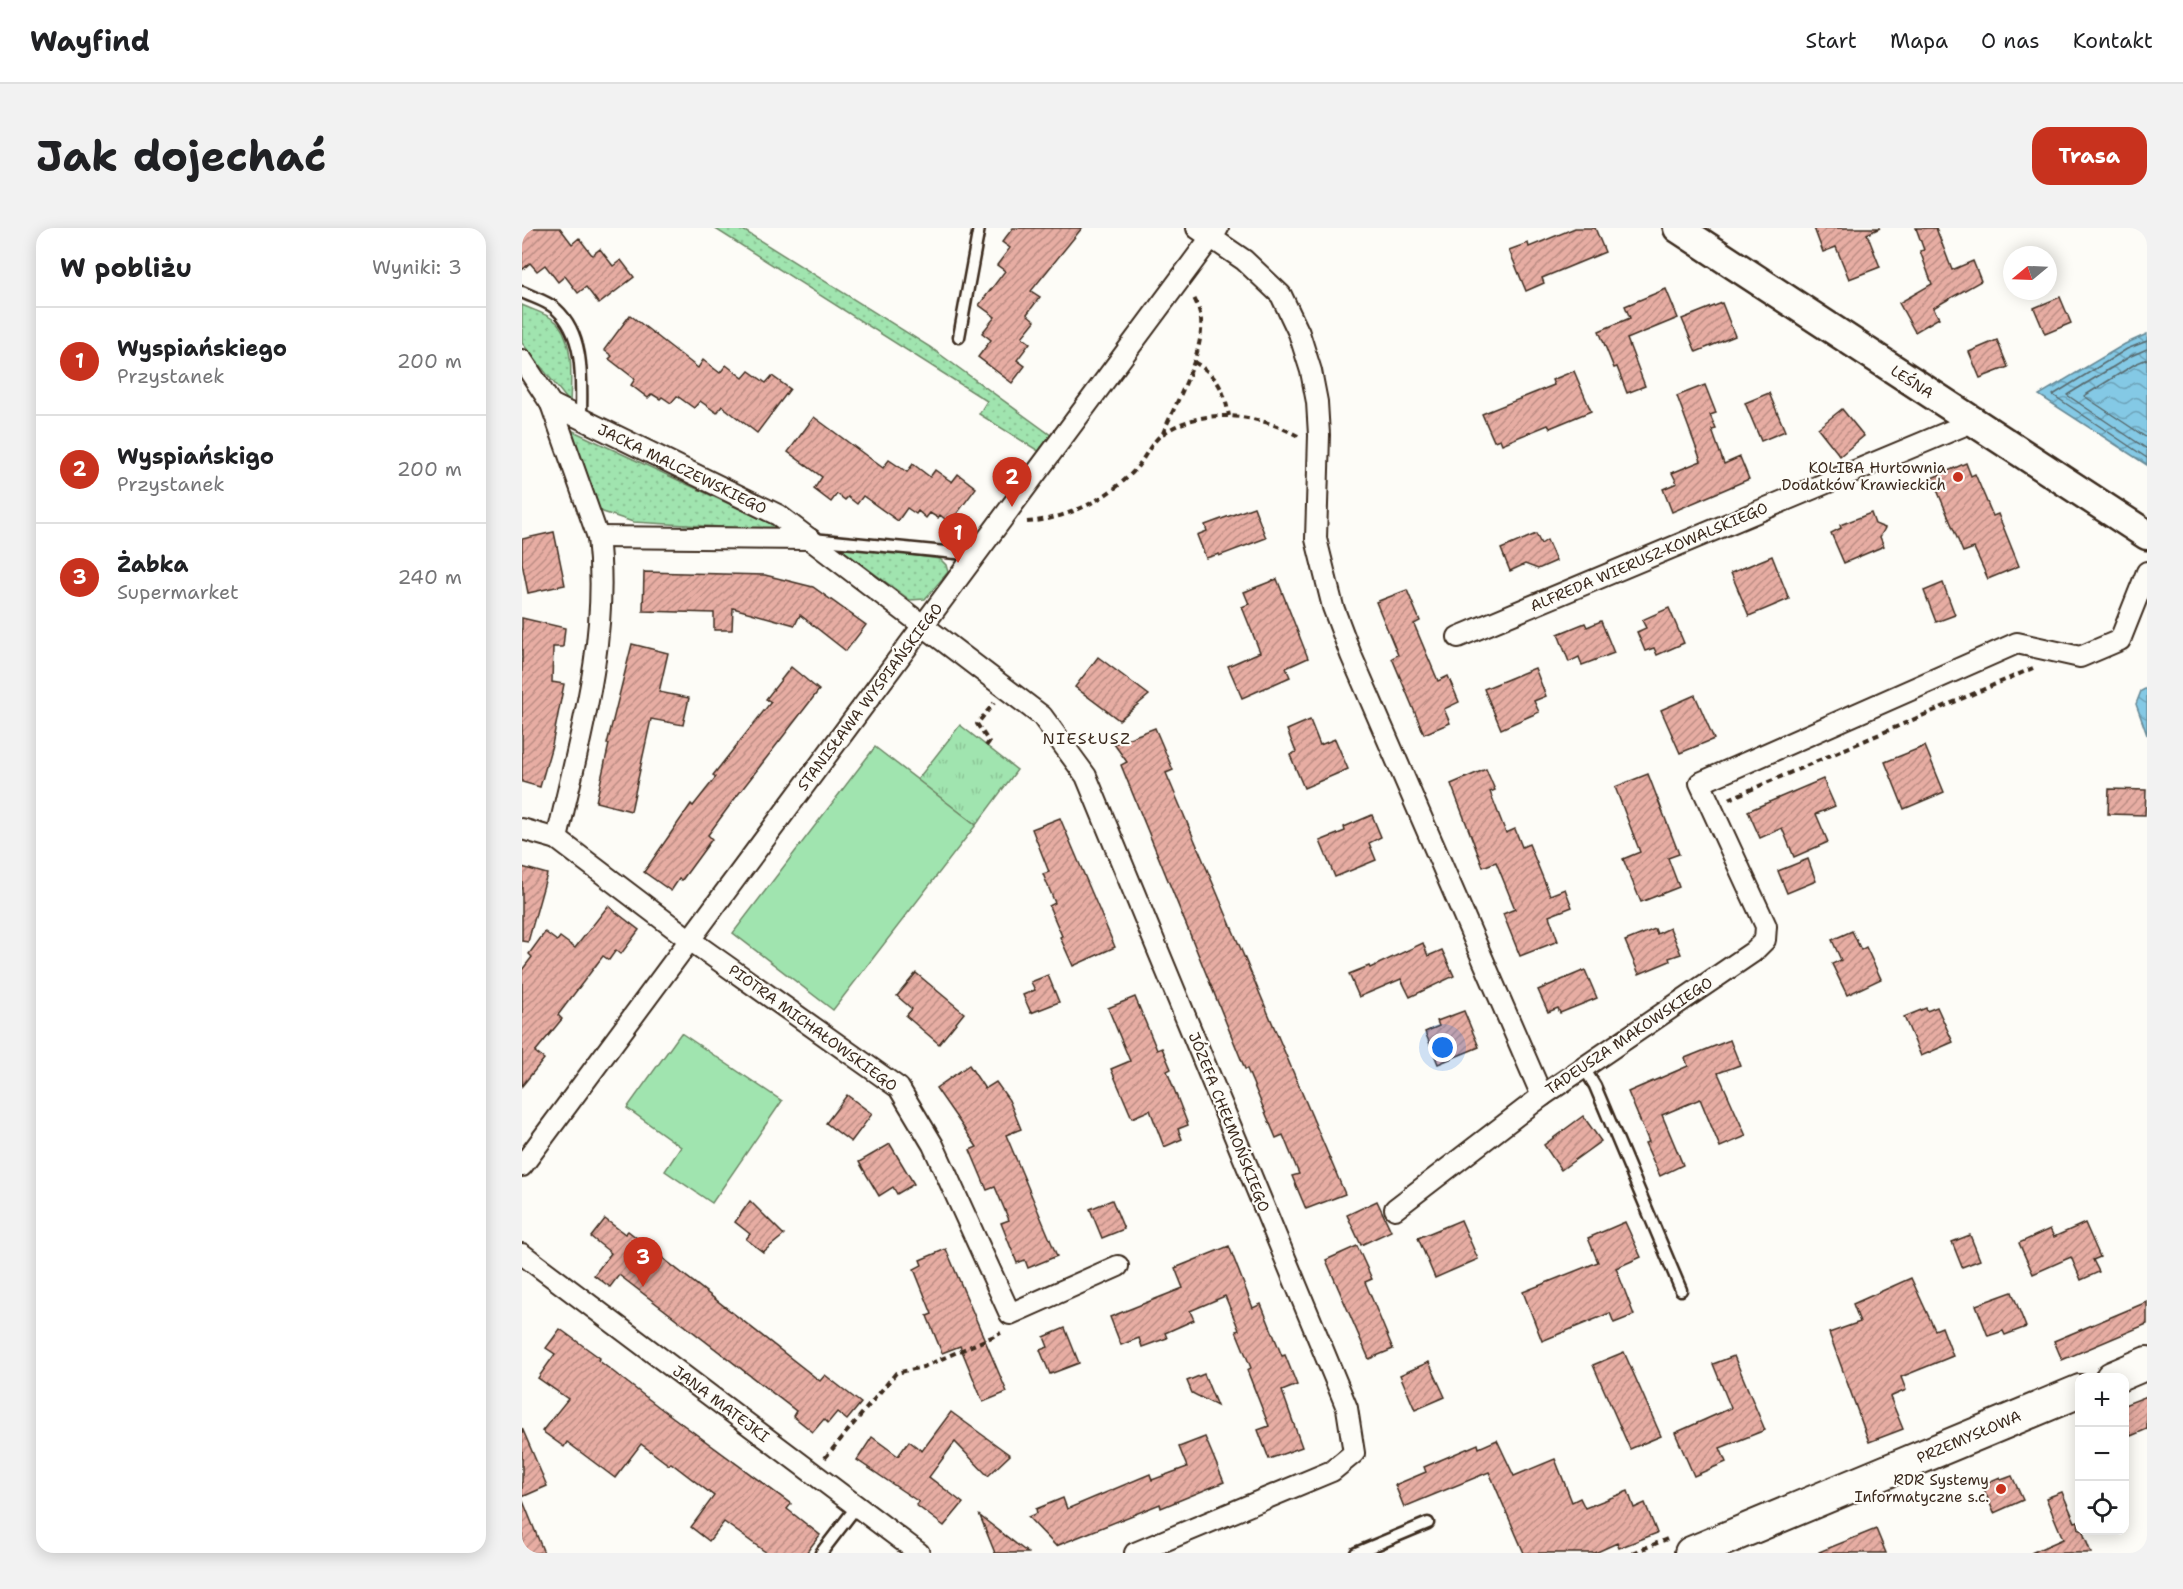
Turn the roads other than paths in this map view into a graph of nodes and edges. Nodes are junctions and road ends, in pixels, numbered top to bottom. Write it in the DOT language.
graph roads {
  1 [pos="979,228"];
  2 [pos="1678,228"];
  3 [pos="1209,231"];
  4 [pos="522,292"];
  5 [pos="959,337"];
  6 [pos="522,360"];
  7 [pos="551,404"];
  8 [pos="580,420"];
  9 [pos="1972,422"];
  10 [pos="2147,535"];
  11 [pos="598,537"];
  12 [pos="810,538"];
  13 [pos="976,555"];
  14 [pos="2147,572"];
  15 [pos="924,625"];
  16 [pos="1458,637"];
  17 [pos="522,829"];
  18 [pos="557,838"];
  19 [pos="690,940"];
  20 [pos="1584,1068"];
  21 [pos="1542,1096"];
  22 [pos="522,1167"];
  23 [pos="1395,1209"];
  24 [pos="522,1254"];
  25 [pos="1118,1266"];
  26 [pos="1681,1290"];
  27 [pos="2147,1363"];
  28 [pos="2122,1373"];
  29 [pos="2075,1393"];
  30 [pos="857,1506"];
  31 [pos="1428,1523"];
  32 [pos="821,1553"];
  33 [pos="919,1553"];
  34 [pos="1135,1553"];
  35 [pos="1356,1553"];
  36 [pos="1692,1553"];
  1 -- 5 [label="lane"];
  2 -- 9 [label="street, LEŚNA"];
  3 -- 13 [label="street, STANISŁAWA WYSPIAŃSKIEGO"];
  3 -- 21 [label="street, TADEUSZA MAKOWSKIEGO"];
  4 -- 8 [label="lane"];
  6 -- 7 [label="street, JACKA MALCZEWSKIEGO"];
  7 -- 8 [label="street, JACKA MALCZEWSKIEGO"];
  7 -- 11 [label="street, JACKA MALCZEWSKIEGO"];
  8 -- 12 [label="street, JACKA MALCZEWSKIEGO"];
  9 -- 10 [label="street, LEŚNA"];
  9 -- 16 [label="street, ALFREDA WIERUSZ-KOWALSKIEGO"];
  11 -- 12 [label="street, JACKA MALCZEWSKIEGO"];
  11 -- 18 [label="street, JACKA MALCZEWSKIEGO"];
  12 -- 13 [label="lane"];
  12 -- 15 [label="street, JACKA MALCZEWSKIEGO"];
  13 -- 15 [label="street, STANISŁAWA WYSPIAŃSKIEGO"];
  14 -- 20 [label="street, TADEUSZA MAKOWSKIEGO"];
  15 -- 19 [label="street, STANISŁAWA WYSPIAŃSKIEGO"];
  15 -- 34 [label="street, JÓZEFA CHEŁMOŃSKIEGO"];
  17 -- 18 [label="street"];
  18 -- 19 [label="street"];
  19 -- 22 [label="street, STANISŁAWA WYSPIAŃSKIEGO"];
  19 -- 25 [label="street, PIOTRA MICHAŁOWSKIEGO"];
  20 -- 21 [label="street, TADEUSZA MAKOWSKIEGO"];
  20 -- 26 [label="lane"];
  21 -- 23 [label="street"];
  24 -- 30 [label="street, JANA MATEJKI"];
  27 -- 28 [label="main road"];
  29 -- 36 [label="main road, PRZEMYSŁOWA"];
  30 -- 32 [label="lane"];
  30 -- 33 [label="street, JANA MATEJKI"];
  31 -- 35 [label="lane"];
}
